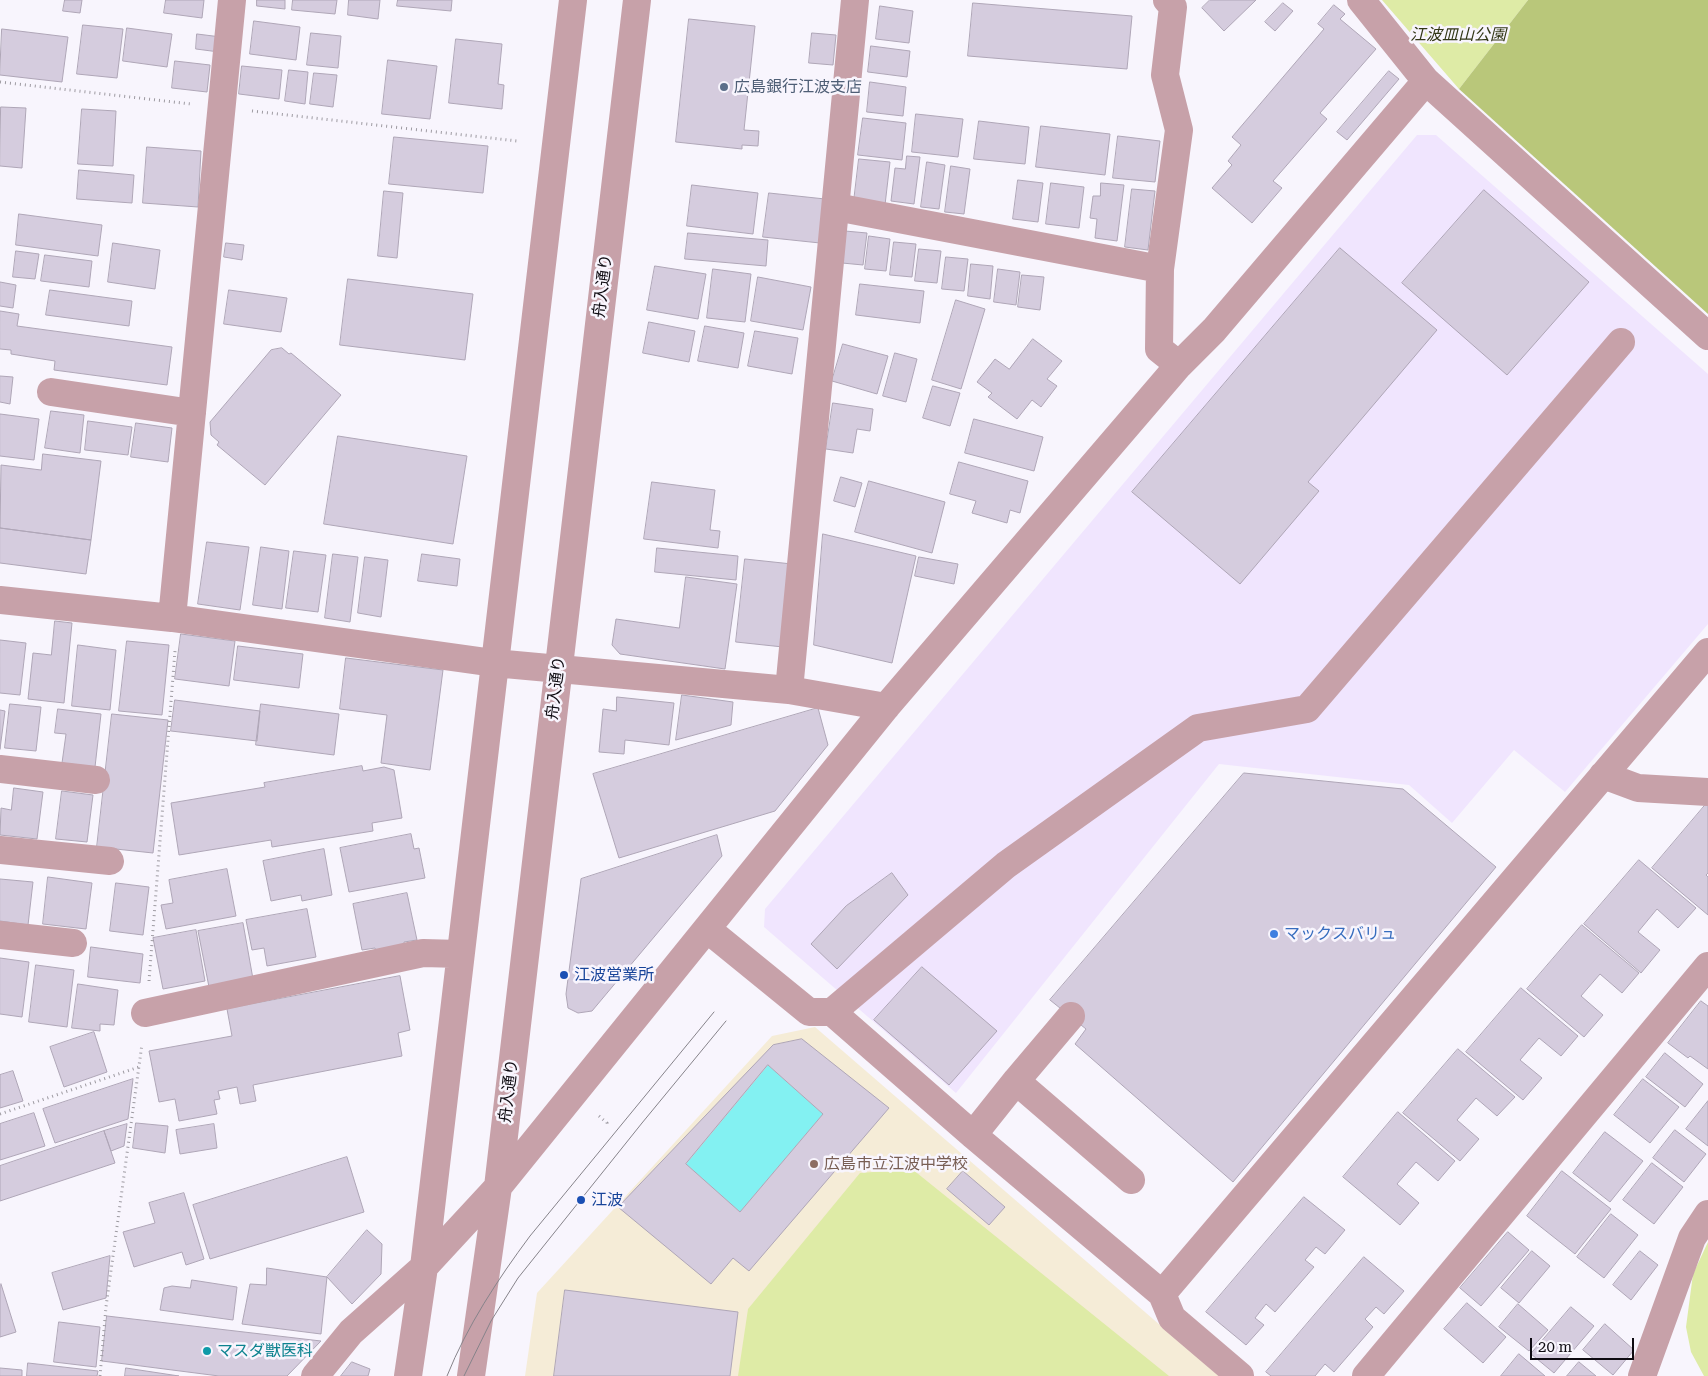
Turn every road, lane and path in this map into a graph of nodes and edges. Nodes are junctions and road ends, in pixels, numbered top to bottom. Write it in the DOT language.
graph roads {
  1 [pos="232,0"];
  2 [pos="573,0"];
  3 [pos="637,0"];
  4 [pos="855,0"];
  5 [pos="1167,0"];
  6 [pos="1361,0"];
  7 [pos="0,82"];
  8 [pos="1426,82"];
  9 [pos="222,107"];
  10 [pos="517,140"];
  11 [pos="836,207"];
  12 [pos="1160,269"];
  13 [pos="1708,336"];
  14 [pos="1621,342"];
  15 [pos="1179,365"];
  16 [pos="51,392"];
  17 [pos="192,413"];
  18 [pos="0,600"];
  19 [pos="172,618"];
  20 [pos="1708,652"];
  21 [pos="494,662"];
  22 [pos="558,669"];
  23 [pos="789,690"];
  24 [pos="886,707"];
  25 [pos="0,770"];
  26 [pos="1603,775"];
  27 [pos="96,780"];
  28 [pos="1708,792"];
  29 [pos="0,850"];
  30 [pos="110,861"];
  31 [pos="706,928"];
  32 [pos="0,934"];
  33 [pos="73,943"];
  34 [pos="460,954"];
  35 [pos="1708,966"];
  36 [pos="832,1012"];
  37 [pos="145,1013"];
  38 [pos="1070,1016"];
  39 [pos="139,1067"];
  40 [pos="1016,1081"];
  41 [pos="0,1114"];
  42 [pos="599,1116"];
  43 [pos="606,1126"];
  44 [pos="973,1135"];
  45 [pos="1131,1180"];
  46 [pos="498,1188"];
  47 [pos="1708,1214"];
  48 [pos="424,1267"];
  49 [pos="1162,1294"];
  50 [pos="1649,1373"];
  51 [pos="315,1376"];
  52 [pos="408,1376"];
  53 [pos="472,1376"];
  54 [pos="1240,1376"];
  55 [pos="1366,1376"];
  1 -- 9 [label="street"];
  2 -- 21 [label="street"];
  3 -- 22 [label="street, 舟入通り"];
  4 -- 11 [label="street"];
  5 -- 12 [label="street"];
  6 -- 8 [label="street"];
  7 -- 9 [label="path"];
  8 -- 13 [label="street"];
  8 -- 15 [label="street"];
  9 -- 10 [label="path"];
  9 -- 17 [label="street"];
  11 -- 12 [label="street"];
  11 -- 23 [label="street"];
  12 -- 15 [label="street"];
  14 -- 36 [label="street"];
  15 -- 24 [label="street"];
  16 -- 17 [label="street"];
  17 -- 19 [label="street"];
  18 -- 19 [label="street"];
  19 -- 21 [label="street"];
  20 -- 26 [label="street"];
  21 -- 22 [label="street"];
  21 -- 34 [label="street"];
  22 -- 23 [label="street"];
  22 -- 46 [label="street, 舟入通り"];
  23 -- 24 [label="street"];
  24 -- 31 [label="street"];
  25 -- 27 [label="street"];
  26 -- 28 [label="street"];
  26 -- 49 [label="street"];
  29 -- 30 [label="street"];
  31 -- 36 [label="street"];
  31 -- 46 [label="street"];
  32 -- 33 [label="street"];
  34 -- 37 [label="street"];
  34 -- 48 [label="street"];
  35 -- 55 [label="street"];
  36 -- 44 [label="street"];
  38 -- 40 [label="street"];
  39 -- 41 [label="path"];
  40 -- 44 [label="street"];
  40 -- 45 [label="street"];
  42 -- 43 [label="path"];
  44 -- 49 [label="street"];
  46 -- 48 [label="street"];
  46 -- 53 [label="street, 舟入通り"];
  47 -- 50 [label="street"];
  48 -- 51 [label="street"];
  48 -- 52 [label="street"];
  49 -- 54 [label="street"];
}
